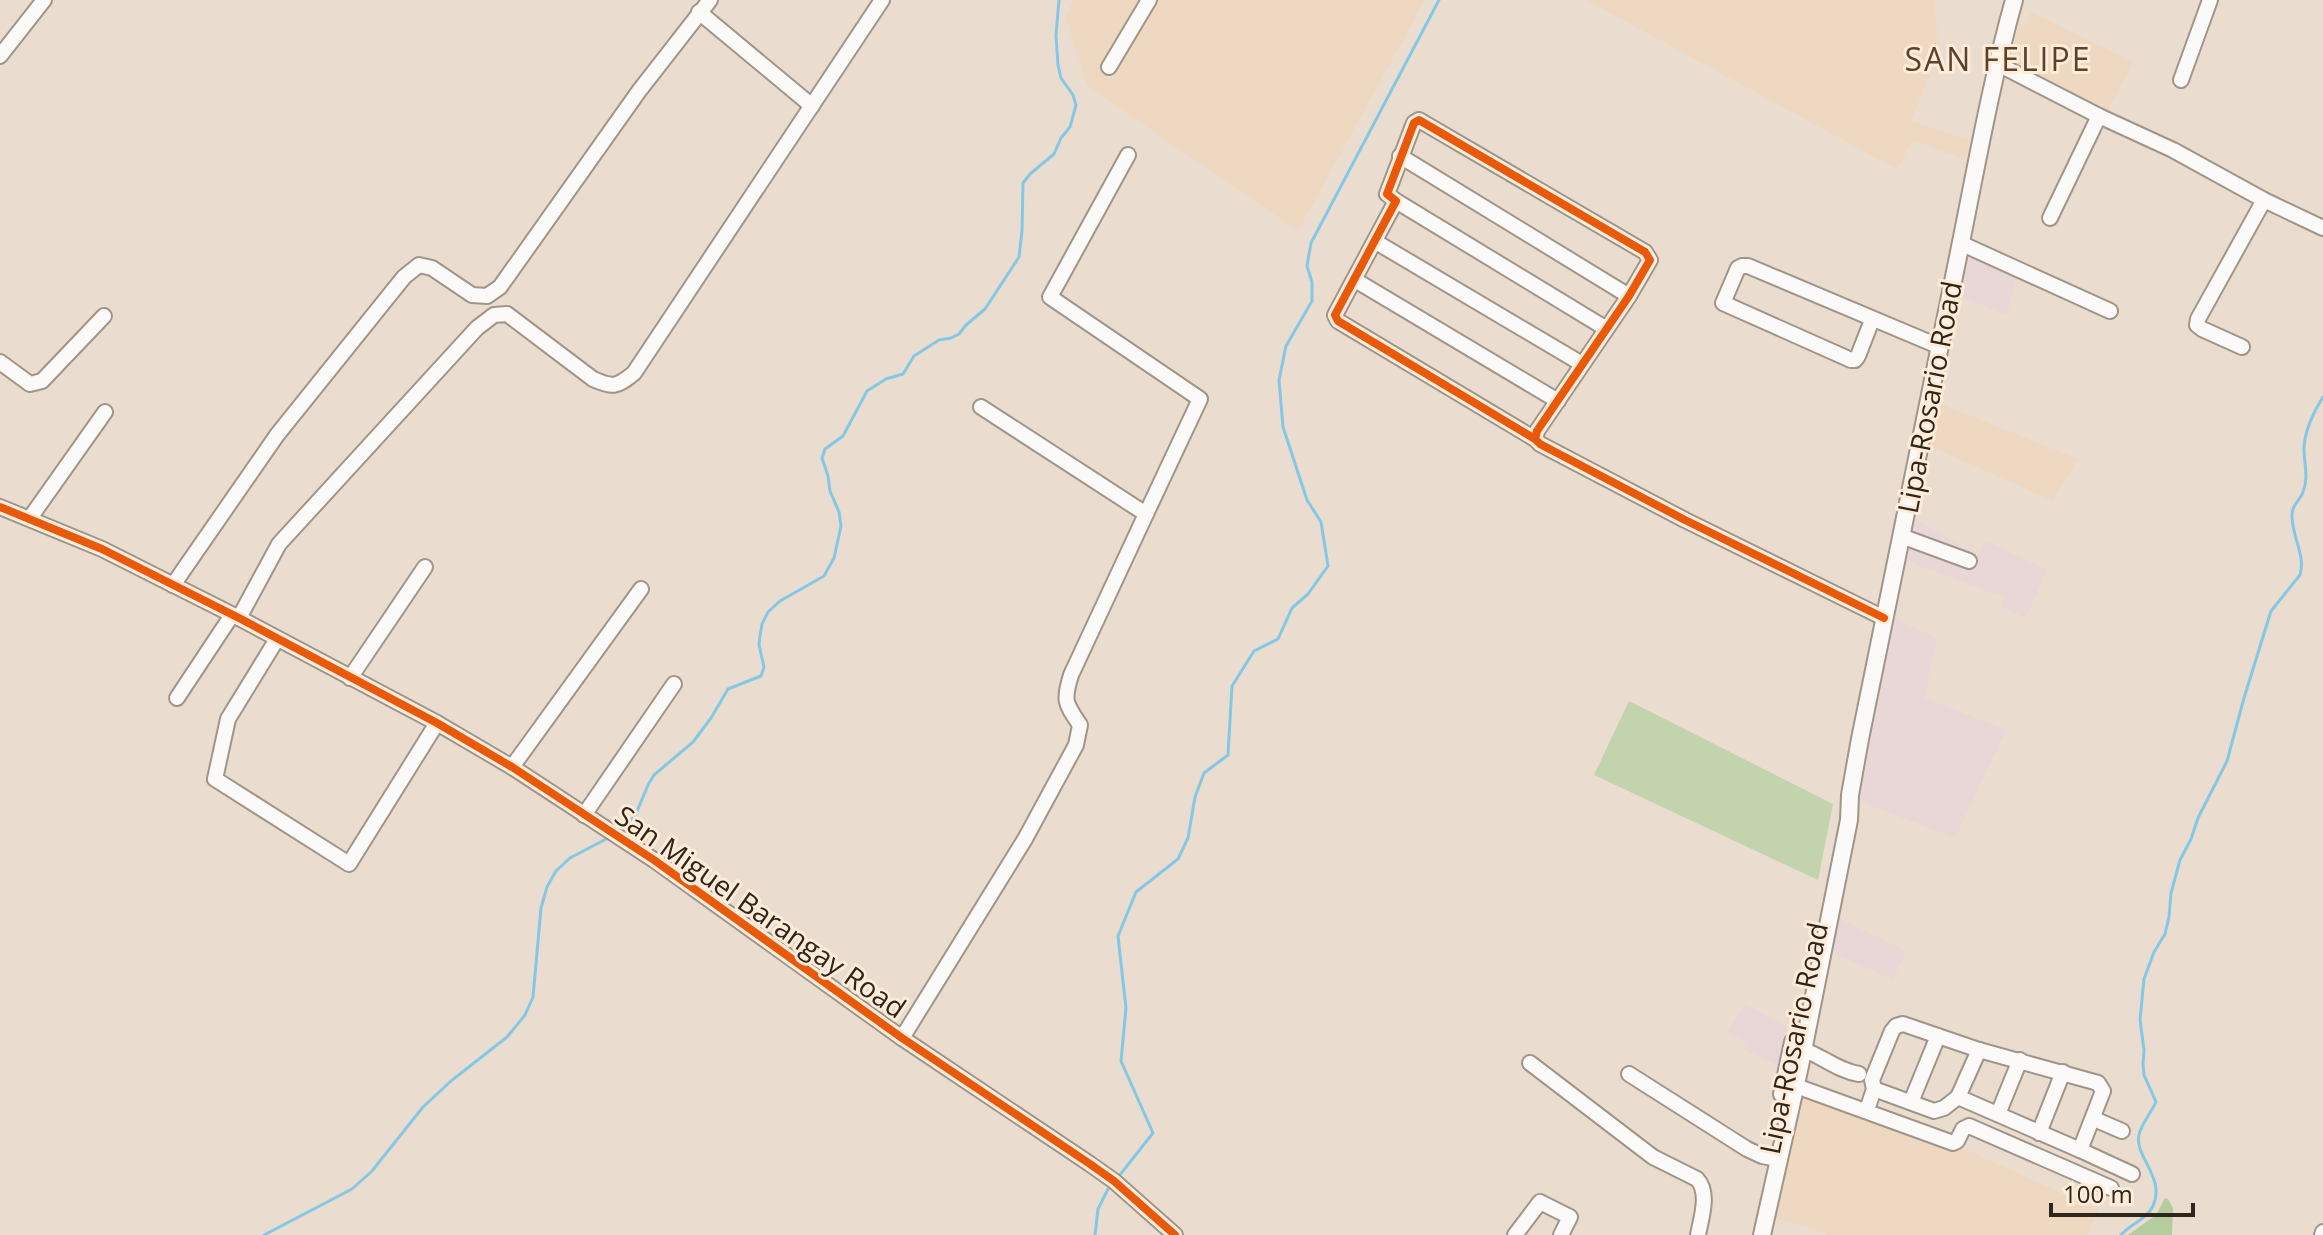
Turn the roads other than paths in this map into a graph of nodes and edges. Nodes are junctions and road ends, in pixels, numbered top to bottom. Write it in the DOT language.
graph roads {
  1 [pos="44,0"];
  2 [pos="710,0"];
  3 [pos="882,0"];
  4 [pos="1149,0"];
  5 [pos="2014,0"];
  6 [pos="2210,0"];
  7 [pos="699,12"];
  8 [pos="0,56"];
  9 [pos="1998,64"];
  10 [pos="1109,67"];
  11 [pos="2181,80"];
  12 [pos="812,106"];
  13 [pos="2099,116"];
  14 [pos="1128,155"];
  15 [pos="1400,156"];
  16 [pos="2264,200"];
  17 [pos="1396,201"];
  18 [pos="2050,218"];
  19 [pos="2323,228"];
  20 [pos="1376,242"];
  21 [pos="1960,243"];
  22 [pos="1355,280"];
  23 [pos="1629,296"];
  24 [pos="2110,311"];
  25 [pos="104,316"];
  26 [pos="1872,320"];
  27 [pos="1605,328"];
  28 [pos="1938,346"];
  29 [pos="2242,347"];
  30 [pos="0,362"];
  31 [pos="1582,364"];
  32 [pos="1558,401"];
  33 [pos="981,407"];
  34 [pos="105,412"];
  35 [pos="1535,439"];
  36 [pos="0,507"];
  37 [pos="1146,514"];
  38 [pos="30,518"];
  39 [pos="1901,536"];
  40 [pos="1969,561"];
  41 [pos="425,567"];
  42 [pos="173,585"];
  43 [pos="641,589"];
  44 [pos="235,616"];
  45 [pos="1884,618"];
  46 [pos="277,639"];
  47 [pos="350,678"];
  48 [pos="674,684"];
  49 [pos="177,698"];
  50 [pos="437,723"];
  51 [pos="512,767"];
  52 [pos="584,815"];
  53 [pos="1938,1036"];
  54 [pos="902,1038"];
  55 [pos="1797,1047"];
  56 [pos="1979,1050"];
  57 [pos="2020,1060"];
  58 [pos="1530,1063"];
  59 [pos="2063,1072"];
  60 [pos="1629,1074"];
  61 [pos="1868,1081"];
  62 [pos="1790,1084"];
  63 [pos="1958,1097"];
  64 [pos="1911,1102"];
  65 [pos="1869,1104"];
  66 [pos="1998,1114"];
  67 [pos="2094,1119"];
  68 [pos="2122,1131"];
  69 [pos="2039,1133"];
  70 [pos="2080,1150"];
  71 [pos="1773,1158"];
  72 [pos="2132,1174"];
  73 [pos="2111,1188"];
  74 [pos="1175,1235"];
  75 [pos="1515,1235"];
  76 [pos="1561,1235"];
  77 [pos="1698,1235"];
  78 [pos="1754,1235"];
  79 [pos="1762,1235"];
  1 -- 8 [label="street"];
  2 -- 7 [label="street"];
  3 -- 12 [label="street"];
  4 -- 10 [label="street"];
  5 -- 9 [label="main road, Lipa-Rosario Road"];
  6 -- 11 [label="street"];
  7 -- 12 [label="street"];
  7 -- 42 [label="street"];
  9 -- 13 [label="street"];
  9 -- 21 [label="main road, Lipa-Rosario Road"];
  12 -- 44 [label="street"];
  13 -- 16 [label="street"];
  13 -- 18 [label="street"];
  14 -- 37 [label="street"];
  15 -- 17 [label="street"];
  15 -- 23 [label="street"];
  15 -- 23 [label="street"];
  16 -- 19 [label="street"];
  16 -- 29 [label="street"];
  17 -- 20 [label="street"];
  17 -- 27 [label="street"];
  20 -- 22 [label="street"];
  20 -- 31 [label="street"];
  21 -- 24 [label="street"];
  21 -- 28 [label="main road, Lipa-Rosario Road"];
  22 -- 32 [label="street"];
  22 -- 35 [label="street"];
  23 -- 27 [label="street"];
  25 -- 30 [label="street"];
  26 -- 26 [label="street"];
  26 -- 28 [label="street"];
  27 -- 31 [label="street"];
  28 -- 39 [label="main road, Lipa-Rosario Road"];
  31 -- 32 [label="street"];
  32 -- 35 [label="street"];
  33 -- 37 [label="street"];
  34 -- 38 [label="street"];
  35 -- 45 [label="street"];
  36 -- 38 [label="street, San Miguel Barangay Road"];
  37 -- 54 [label="street"];
  38 -- 42 [label="street, San Miguel Barangay Road"];
  39 -- 40 [label="street"];
  39 -- 45 [label="main road, Lipa-Rosario Road"];
  41 -- 47 [label="street"];
  42 -- 44 [label="street, San Miguel Barangay Road"];
  43 -- 51 [label="street"];
  44 -- 46 [label="street, San Miguel Barangay Road"];
  44 -- 49 [label="street"];
  45 -- 55 [label="main road, Lipa-Rosario Road"];
  46 -- 47 [label="street, San Miguel Barangay Road"];
  46 -- 50 [label="street"];
  47 -- 50 [label="street, San Miguel Barangay Road"];
  48 -- 52 [label="street"];
  50 -- 51 [label="street, San Miguel Barangay Road"];
  51 -- 52 [label="street, San Miguel Barangay Road"];
  52 -- 54 [label="street, San Miguel Barangay Road"];
  53 -- 56 [label="street"];
  53 -- 61 [label="street"];
  53 -- 64 [label="street"];
  54 -- 74 [label="street, San Miguel Barangay Road"];
  55 -- 61 [label="street"];
  55 -- 62 [label="main road, Lipa-Rosario Road"];
  56 -- 57 [label="street"];
  56 -- 63 [label="street"];
  57 -- 59 [label="street"];
  57 -- 66 [label="street"];
  58 -- 77 [label="street"];
  59 -- 67 [label="street"];
  59 -- 69 [label="street"];
  60 -- 71 [label="street"];
  61 -- 64 [label="street"];
  61 -- 65 [label="street"];
  62 -- 71 [label="main road, Lipa-Rosario Road"];
  62 -- 73 [label="street"];
  63 -- 64 [label="street"];
  63 -- 66 [label="street"];
  66 -- 69 [label="street"];
  67 -- 68 [label="street"];
  67 -- 70 [label="street"];
  69 -- 70 [label="street"];
  70 -- 72 [label="street"];
  71 -- 78 [label="main road, Lipa-Rosario Road"];
  71 -- 79 [label="main road, Lipa-Rosario Road"];
  75 -- 76 [label="street"];
}
